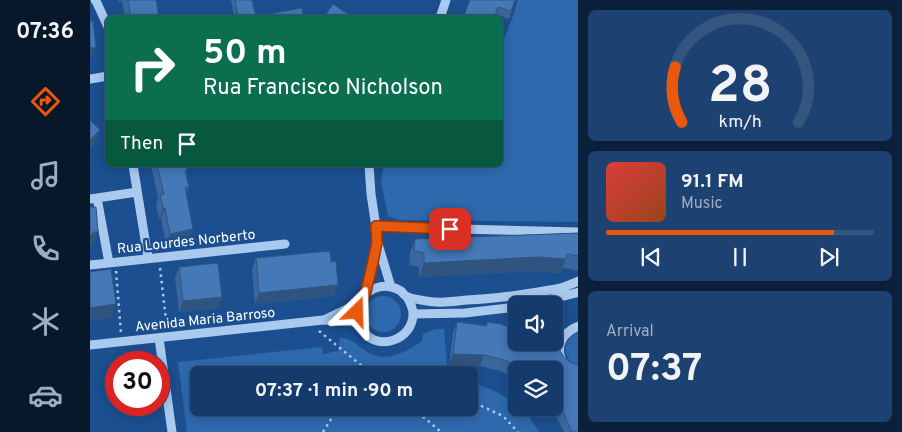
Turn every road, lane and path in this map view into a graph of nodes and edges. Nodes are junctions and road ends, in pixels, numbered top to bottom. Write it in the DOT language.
graph roads {
  1 [pos="446,0"];
  2 [pos="94,3"];
  3 [pos="441,15"];
  4 [pos="105,22"];
  5 [pos="105,76"];
  6 [pos="90,79"];
  7 [pos="133,167"];
  8 [pos="369,167"];
  9 [pos="137,192"];
  10 [pos="93,199"];
  11 [pos="376,226"];
  12 [pos="578,232"];
  13 [pos="377,242"];
  14 [pos="285,244"];
  15 [pos="158,257"];
  16 [pos="148,258"];
  17 [pos="112,263"];
  18 [pos="90,265"];
  19 [pos="578,281"];
  20 [pos="391,287"];
  21 [pos="578,292"];
  22 [pos="563,296"];
  23 [pos="407,297"];
  24 [pos="362,299"];
  25 [pos="508,308"];
  26 [pos="413,314"];
  27 [pos="323,320"];
  28 [pos="308,322"];
  29 [pos="358,322"];
  30 [pos="578,326"];
  31 [pos="164,337"];
  32 [pos="122,342"];
  33 [pos="90,345"];
  34 [pos="362,366"];
  35 [pos="578,372"];
  36 [pos="478,404"];
  37 [pos="333,416"];
  38 [pos="423,416"];
  39 [pos="438,428"];
  40 [pos="172,432"];
  41 [pos="323,432"];
  42 [pos="433,432"];
  43 [pos="441,432"];
  44 [pos="518,432"];
  1 -- 3 [label="street"];
  2 -- 4 [label="street"];
  5 -- 6 [label="street"];
  7 -- 9 [label="street"];
  8 -- 11 [label="street"];
  9 -- 10 [label="street"];
  9 -- 16 [label="street"];
  10 -- 17 [label="street"];
  11 -- 12 [label="street"];
  11 -- 13 [label="street"];
  13 -- 20 [label="street"];
  13 -- 24 [label="street"];
  14 -- 15 [label="street, Rua Lourdes Norberto"];
  15 -- 16 [label="street, Rua Lourdes Norberto"];
  15 -- 31 [label="path"];
  16 -- 17 [label="street, Rua Lourdes Norberto"];
  17 -- 18 [label="street, Rua Lourdes Norberto"];
  17 -- 32 [label="path"];
  19 -- 23 [label="street"];
  20 -- 23 [label="street"];
  20 -- 24 [label="street, Avenida Maria Barroso"];
  21 -- 22 [label="street"];
  23 -- 26 [label="street"];
  24 -- 27 [label="street, Avenida Maria Barroso"];
  24 -- 29 [label="street"];
  25 -- 26 [label="street"];
  26 -- 29 [label="street"];
  27 -- 28 [label="street, Avenida Maria Barroso"];
  27 -- 29 [label="street, Avenida Maria Barroso"];
  28 -- 31 [label="street, Avenida Maria Barroso"];
  28 -- 34 [label="path"];
  30 -- 35 [label="street"];
  31 -- 32 [label="street, Avenida Maria Barroso"];
  31 -- 40 [label="street"];
  32 -- 33 [label="street, Avenida Maria Barroso"];
  36 -- 44 [label="path"];
  37 -- 41 [label="path"];
  38 -- 39 [label="path"];
  39 -- 42 [label="path"];
  39 -- 43 [label="path"];
}
